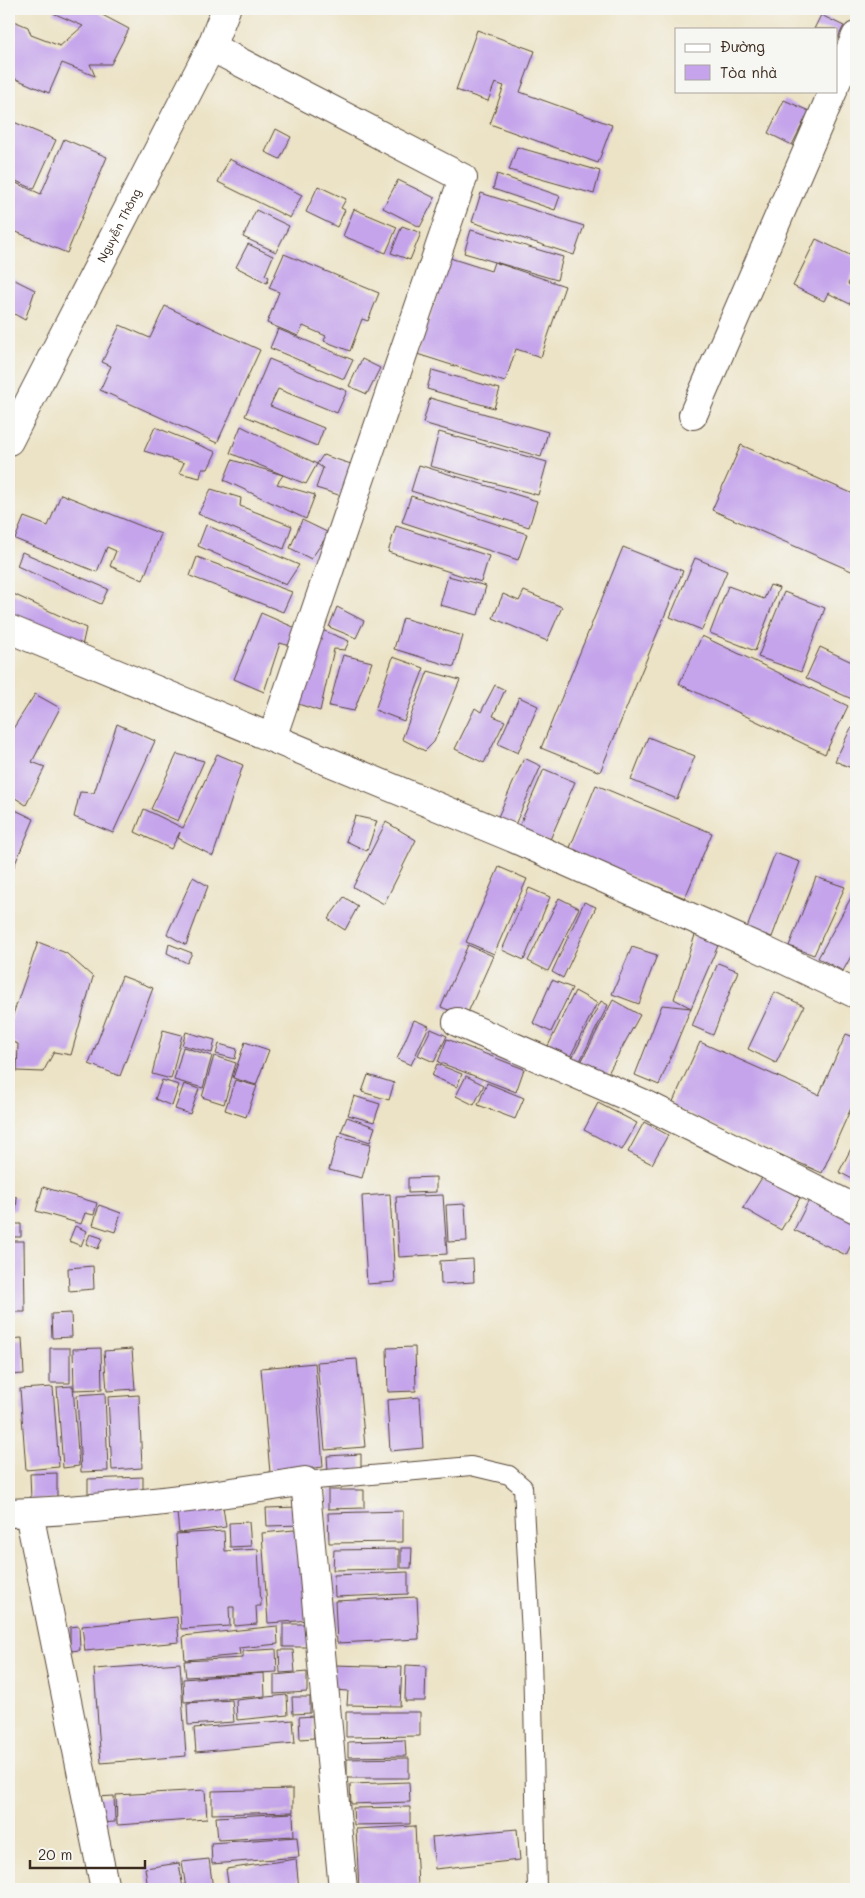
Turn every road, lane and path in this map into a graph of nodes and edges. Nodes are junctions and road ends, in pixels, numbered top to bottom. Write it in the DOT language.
graph roads {
  1 [pos="226,9"];
  2 [pos="856,36"];
  3 [pos="211,47"];
  4 [pos="838,78"];
  5 [pos="833,92"];
  6 [pos="693,415"];
  7 [pos="9,441"];
  8 [pos="9,629"];
  9 [pos="272,738"];
  10 [pos="856,994"];
  11 [pos="457,1022"];
  12 [pos="856,1209"];
  13 [pos="305,1481"];
  14 [pos="19,1513"];
  15 [pos="104,1889"];
  16 [pos="343,1889"];
  17 [pos="537,1889"];
  1 -- 3 [label="street, Nguyễn Thông"];
  2 -- 4 [label="street"];
  3 -- 7 [label="street, Nguyễn Thông"];
  3 -- 9 [label="street"];
  5 -- 6 [label="street"];
  8 -- 9 [label="street"];
  9 -- 10 [label="street"];
  11 -- 12 [label="street"];
  13 -- 14 [label="street"];
  13 -- 16 [label="street"];
  13 -- 17 [label="lane"];
  14 -- 15 [label="street"];
}
